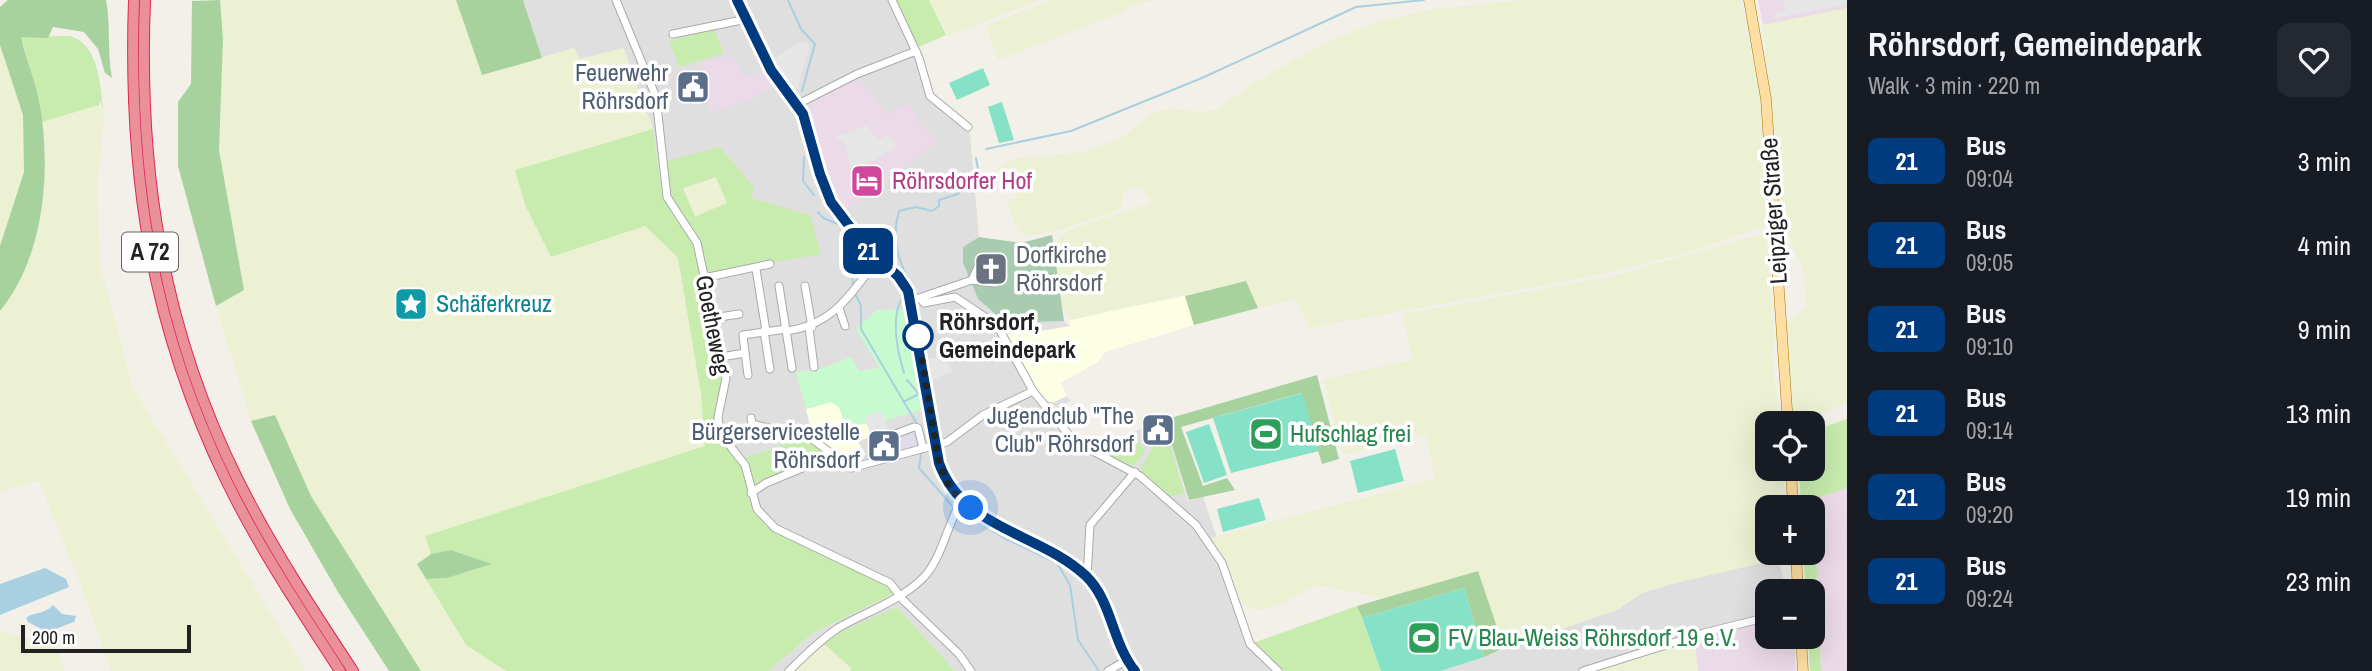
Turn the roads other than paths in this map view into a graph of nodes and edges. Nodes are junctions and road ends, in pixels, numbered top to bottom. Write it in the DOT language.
graph roads {
  1 [pos="134,0"];
  2 [pos="145,0"];
  3 [pos="616,0"];
  4 [pos="738,0"];
  5 [pos="892,0"];
  6 [pos="1749,0"];
  7 [pos="747,19"];
  8 [pos="673,34"];
  9 [pos="916,51"];
  10 [pos="798,104"];
  11 [pos="968,127"];
  12 [pos="877,260"];
  13 [pos="770,264"];
  14 [pos="978,267"];
  15 [pos="756,269"];
  16 [pos="704,278"];
  17 [pos="972,280"];
  18 [pos="995,283"];
  19 [pos="779,286"];
  20 [pos="805,286"];
  21 [pos="916,299"];
  22 [pos="839,308"];
  23 [pos="739,314"];
  24 [pos="713,318"];
  25 [pos="845,326"];
  26 [pos="811,327"];
  27 [pos="786,330"];
  28 [pos="765,331"];
  29 [pos="745,353"];
  30 [pos="721,357"];
  31 [pos="814,367"];
  32 [pos="792,368"];
  33 [pos="770,369"];
  34 [pos="748,374"];
  35 [pos="1033,391"];
  36 [pos="1787,411"];
  37 [pos="751,418"];
  38 [pos="936,445"];
  39 [pos="923,448"];
  40 [pos="834,455"];
  41 [pos="895,456"];
  42 [pos="1135,472"];
  43 [pos="751,494"];
  44 [pos="958,506"];
  45 [pos="1087,577"];
  46 [pos="900,594"];
  47 [pos="1755,620"];
  48 [pos="1802,649"];
  49 [pos="1126,660"];
  50 [pos="340,671"];
  51 [pos="353,671"];
  52 [pos="789,671"];
  53 [pos="971,671"];
  54 [pos="1108,671"];
  55 [pos="1135,671"];
  56 [pos="1278,671"];
  57 [pos="1583,671"];
  58 [pos="1804,671"];
  1 -- 50 [label="highway, A 72"];
  2 -- 51 [label="highway, A 72"];
  3 -- 16 [label="street, Goetheweg"];
  4 -- 7 [label="street"];
  5 -- 9 [label="street"];
  6 -- 36 [label="main road, Leipziger Straße"];
  7 -- 8 [label="street"];
  7 -- 10 [label="street"];
  9 -- 10 [label="street"];
  9 -- 11 [label="street"];
  10 -- 12 [label="street"];
  12 -- 21 [label="street"];
  12 -- 22 [label="street"];
  13 -- 15 [label="street"];
  14 -- 17 [label="street"];
  15 -- 16 [label="street"];
  15 -- 28 [label="street"];
  16 -- 24 [label="street, Goetheweg"];
  17 -- 18 [label="street"];
  17 -- 21 [label="street"];
  19 -- 27 [label="street"];
  20 -- 26 [label="street"];
  21 -- 35 [label="street"];
  21 -- 38 [label="street"];
  22 -- 25 [label="street"];
  22 -- 26 [label="street"];
  23 -- 24 [label="street"];
  24 -- 30 [label="street, Goetheweg"];
  26 -- 27 [label="street"];
  26 -- 31 [label="street"];
  27 -- 28 [label="street"];
  27 -- 32 [label="street"];
  28 -- 29 [label="street"];
  28 -- 33 [label="street"];
  29 -- 30 [label="street"];
  29 -- 34 [label="street"];
  30 -- 43 [label="street, Goetheweg"];
  35 -- 38 [label="street"];
  35 -- 42 [label="street"];
  37 -- 40 [label="street"];
  38 -- 39 [label="street"];
  38 -- 44 [label="street"];
  39 -- 41 [label="street"];
  39 -- 41 [label="street"];
  40 -- 41 [label="street"];
  40 -- 43 [label="street"];
  42 -- 45 [label="street"];
  42 -- 56 [label="street"];
  43 -- 46 [label="street, Goetheweg"];
  44 -- 45 [label="street"];
  44 -- 46 [label="street"];
  45 -- 49 [label="street"];
  46 -- 52 [label="street"];
  46 -- 53 [label="street, Goetheweg"];
  47 -- 57 [label="street"];
  48 -- 58 [label="main road"];
  49 -- 54 [label="street"];
  49 -- 55 [label="street"];
}
